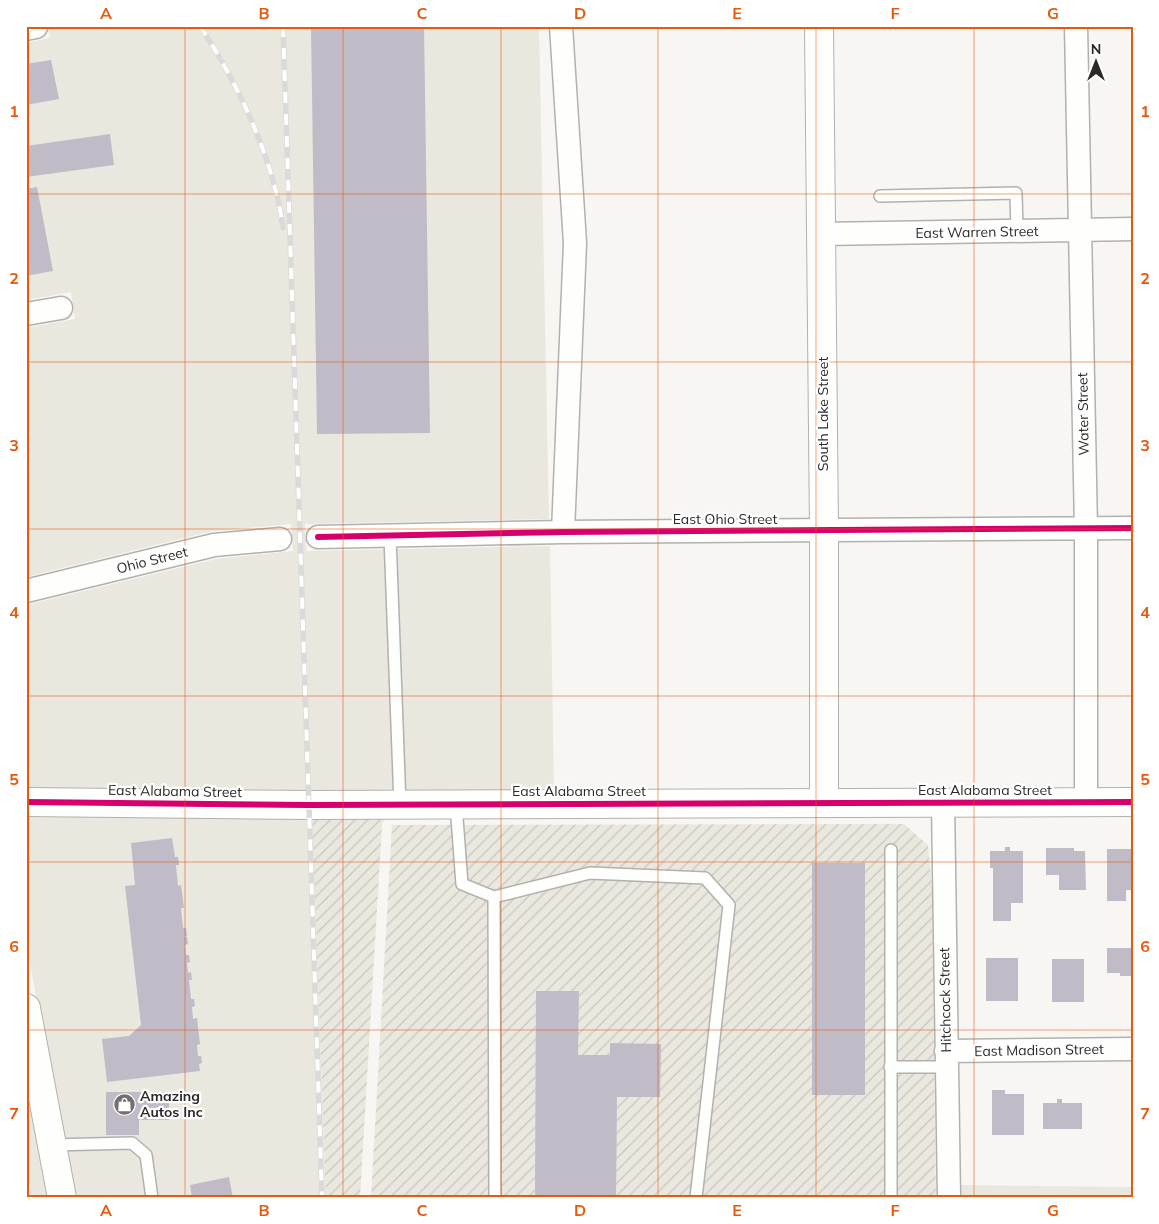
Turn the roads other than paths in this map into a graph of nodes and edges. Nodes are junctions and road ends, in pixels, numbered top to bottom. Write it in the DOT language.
graph roads {
  1 [pos="561,26"];
  2 [pos="819,26"];
  3 [pos="1076,26"];
  4 [pos="880,196"];
  5 [pos="1133,229"];
  6 [pos="1080,230"];
  7 [pos="1018,231"];
  8 [pos="822,234"];
  9 [pos="61,308"];
  10 [pos="26,314"];
  11 [pos="1133,528"];
  12 [pos="1086,530"];
  13 [pos="563,532"];
  14 [pos="824,532"];
  15 [pos="390,536"];
  16 [pos="318,537"];
  17 [pos="280,539"];
  18 [pos="26,591"];
  19 [pos="26,802"];
  20 [pos="824,802"];
  21 [pos="943,802"];
  22 [pos="1133,802"];
  23 [pos="1086,803"];
  24 [pos="400,804"];
  25 [pos="456,804"];
  26 [pos="891,850"];
  27 [pos="494,897"];
  28 [pos="26,1008"];
  29 [pos="1133,1048"];
  30 [pos="946,1059"];
  31 [pos="890,1067"];
  32 [pos="52,1145"];
  33 [pos="62,1198"];
  34 [pos="152,1198"];
  35 [pos="495,1198"];
  36 [pos="696,1198"];
  37 [pos="890,1198"];
  38 [pos="949,1198"];
  1 -- 13 [label="street"];
  2 -- 8 [label="street, South Lake Street"];
  3 -- 6 [label="street, Water Street"];
  4 -- 7 [label="lane"];
  5 -- 6 [label="street, East Warren Street"];
  6 -- 7 [label="street, East Warren Street"];
  6 -- 12 [label="street, Water Street"];
  7 -- 8 [label="street, East Warren Street"];
  8 -- 14 [label="street, South Lake Street"];
  9 -- 10 [label="street"];
  11 -- 12 [label="street, East Ohio Street"];
  12 -- 14 [label="street, East Ohio Street"];
  12 -- 23 [label="street, Water Street"];
  13 -- 14 [label="street, East Ohio Street"];
  13 -- 15 [label="street, East Ohio Street"];
  14 -- 20 [label="street, South Lake Street"];
  15 -- 16 [label="street, East Ohio Street"];
  15 -- 24 [label="lane"];
  17 -- 18 [label="street, Ohio Street"];
  19 -- 24 [label="street, East Alabama Street"];
  20 -- 21 [label="street, East Alabama Street"];
  20 -- 25 [label="street, East Alabama Street"];
  21 -- 23 [label="street, East Alabama Street"];
  21 -- 30 [label="street, Hitchcock Street"];
  22 -- 23 [label="street, East Alabama Street"];
  24 -- 25 [label="street, East Alabama Street"];
  25 -- 27 [label="lane"];
  26 -- 31 [label="lane"];
  27 -- 35 [label="lane"];
  27 -- 36 [label="lane"];
  28 -- 32 [label="street"];
  29 -- 30 [label="street, East Madison Street"];
  30 -- 31 [label="lane"];
  30 -- 38 [label="street, Hitchcock Street"];
  31 -- 37 [label="lane"];
  32 -- 33 [label="street"];
  32 -- 34 [label="lane"];
}
